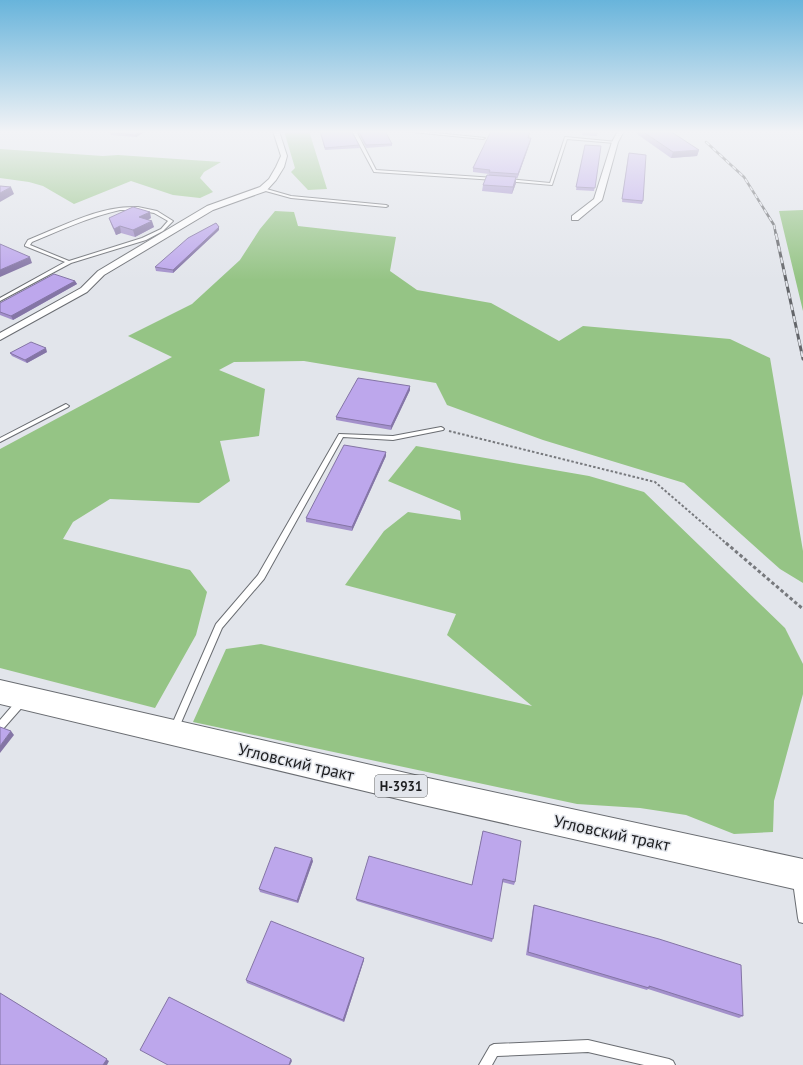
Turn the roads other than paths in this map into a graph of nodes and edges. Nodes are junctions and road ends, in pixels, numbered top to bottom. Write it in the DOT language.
graph roads {
  1 [pos="271,181"];
  2 [pos="512,181"];
  3 [pos="551,181"];
  4 [pos="604,181"];
  5 [pos="264,189"];
  6 [pos="386,206"];
  7 [pos="575,218"];
  8 [pos="69,262"];
  9 [pos="0,300"];
  10 [pos="0,337"];
  11 [pos="66,406"];
  12 [pos="440,429"];
  13 [pos="0,440"];
  14 [pos="12,695"];
  15 [pos="0,726"];
  16 [pos="173,733"];
  17 [pos="800,874"];
  18 [pos="803,918"];
  19 [pos="485,1065"];
  20 [pos="669,1065"];
  1 -- 5 [label="street"];
  2 -- 3 [label="lane"];
  4 -- 7 [label="street"];
  5 -- 6 [label="lane"];
  5 -- 10 [label="street"];
  8 -- 8 [label="lane"];
  8 -- 9 [label="lane"];
  11 -- 13 [label="lane"];
  12 -- 16 [label="lane"];
  14 -- 15 [label="lane"];
  14 -- 16 [label="highway, Угловский тракт / Н-3931"];
  16 -- 17 [label="highway, Угловский тракт / Н-3931"];
  17 -- 18 [label="lane"];
  19 -- 20 [label="lane"];
}
